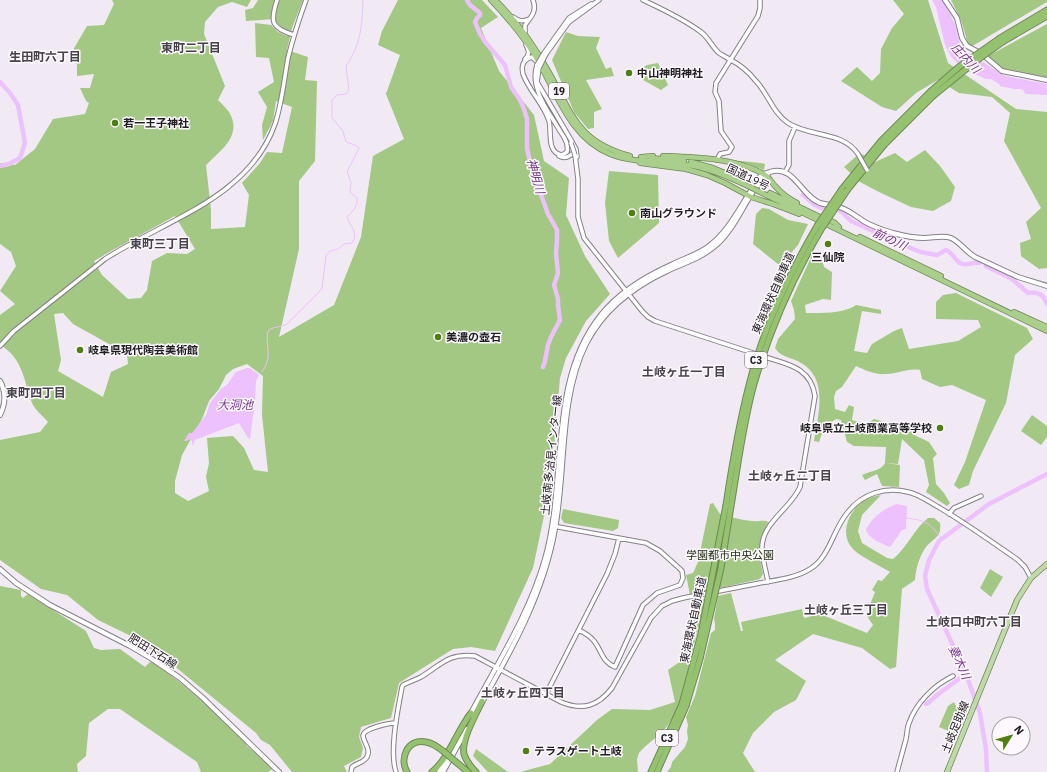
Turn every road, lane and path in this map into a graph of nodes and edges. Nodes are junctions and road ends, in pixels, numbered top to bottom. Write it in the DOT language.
graph roads {
  1 [pos="276,0"];
  2 [pos="306,0"];
  3 [pos="491,0"];
  4 [pos="495,0"];
  5 [pos="533,0"];
  6 [pos="599,0"];
  7 [pos="643,0"];
  8 [pos="760,0"];
  9 [pos="946,0"];
  10 [pos="1047,10"];
  11 [pos="1047,16"];
  12 [pos="509,17"];
  13 [pos="530,18"];
  14 [pos="294,35"];
  15 [pos="1002,40"];
  16 [pos="543,54"];
  17 [pos="731,59"];
  18 [pos="538,66"];
  19 [pos="1047,80"];
  20 [pos="536,85"];
  21 [pos="560,101"];
  22 [pos="796,127"];
  23 [pos="574,154"];
  24 [pos="610,154"];
  25 [pos="641,157"];
  26 [pos="717,160"];
  27 [pos="867,170"];
  28 [pos="785,172"];
  29 [pos="766,174"];
  30 [pos="749,185"];
  31 [pos="760,190"];
  32 [pos="749,196"];
  33 [pos="821,226"];
  34 [pos="840,227"];
  35 [pos="589,244"];
  36 [pos="1047,286"];
  37 [pos="627,292"];
  38 [pos="1031,324"];
  39 [pos="1047,327"];
  40 [pos="1047,331"];
  41 [pos="1047,334"];
  42 [pos="0,346"];
  43 [pos="0,381"];
  44 [pos="0,415"];
  45 [pos="981,496"];
  46 [pos="949,514"];
  47 [pos="554,526"];
  48 [pos="619,538"];
  49 [pos="1047,564"];
  50 [pos="0,569"];
  51 [pos="1032,578"];
  52 [pos="768,582"];
  53 [pos="578,630"];
  54 [pos="498,668"];
  55 [pos="953,676"];
  56 [pos="546,694"];
  57 [pos="482,701"];
  58 [pos="684,705"];
  59 [pos="471,713"];
  60 [pos="396,723"];
  61 [pos="442,753"];
  62 [pos="455,763"];
  63 [pos="279,772"];
  64 [pos="351,772"];
  65 [pos="396,772"];
  66 [pos="407,772"];
  67 [pos="412,772"];
  68 [pos="432,772"];
  69 [pos="439,772"];
  70 [pos="443,772"];
  71 [pos="464,772"];
  72 [pos="468,772"];
  73 [pos="476,772"];
  74 [pos="651,772"];
  75 [pos="658,772"];
  76 [pos="897,772"];
  77 [pos="947,772"];
  1 -- 14 [label="street"];
  2 -- 14 [label="street"];
  3 -- 12 [label="highway, 国道19号 / 19"];
  4 -- 12 [label="highway, 国道19号 / 19"];
  5 -- 13 [label="street"];
  6 -- 16 [label="street"];
  7 -- 17 [label="street"];
  8 -- 17 [label="street"];
  9 -- 19 [label="main road"];
  10 -- 15 [label="highway, 東海環状自動車道 / C3"];
  11 -- 15 [label="highway, 東海環状自動車道 / C3"];
  12 -- 13 [label="street"];
  12 -- 16 [label="highway, 国道19号 / 19"];
  12 -- 21 [label="highway, 国道19号 / 19"];
  12 -- 23 [label="street"];
  13 -- 16 [label="street"];
  14 -- 42 [label="street"];
  15 -- 33 [label="highway, 東海環状自動車道 / C3, bridge"];
  16 -- 18 [label="street, bridge"];
  16 -- 25 [label="highway, 国道19号 / 19"];
  17 -- 22 [label="street"];
  17 -- 26 [label="street"];
  18 -- 20 [label="street"];
  18 -- 35 [label="street"];
  20 -- 21 [label="street"];
  20 -- 23 [label="street, bridge"];
  21 -- 24 [label="highway, 国道19号 / 19"];
  22 -- 27 [label="street, bridge"];
  22 -- 28 [label="street"];
  23 -- 35 [label="street"];
  24 -- 30 [label="highway, 国道19号 / 19"];
  24 -- 32 [label="highway, 19"];
  25 -- 26 [label="highway, 19"];
  25 -- 30 [label="highway, 国道19号 / 19"];
  26 -- 29 [label="highway, 19"];
  28 -- 29 [label="main road"];
  28 -- 36 [label="main road"];
  29 -- 32 [label="main road, 土岐南多治見インター線"];
  29 -- 34 [label="highway, 19"];
  30 -- 31 [label="highway, 国道19号 / 19, bridge"];
  31 -- 33 [label="highway, 国道19号 / 19"];
  31 -- 34 [label="highway, 国道19号 / 19"];
  32 -- 33 [label="highway, 19"];
  32 -- 37 [label="main road, 土岐南多治見インター線"];
  33 -- 38 [label="highway, 国道19号 / 19"];
  33 -- 58 [label="highway, 東海環状自動車道 / C3, bridge"];
  34 -- 39 [label="highway, 国道19号 / 19"];
  35 -- 37 [label="street"];
  37 -- 47 [label="main road, 土岐南多治見インター線"];
  37 -- 52 [label="street, bridge"];
  38 -- 40 [label="highway, 国道19号 / 19"];
  38 -- 41 [label="highway"];
  43 -- 44 [label="main road"];
  45 -- 46 [label="street"];
  46 -- 51 [label="street"];
  46 -- 52 [label="street"];
  47 -- 48 [label="street"];
  47 -- 54 [label="main road, 土岐南多治見インター線"];
  48 -- 53 [label="street"];
  48 -- 53 [label="street"];
  49 -- 51 [label="main road, 土岐足助線"];
  50 -- 63 [label="main road, 肥田下石線"];
  51 -- 77 [label="main road, 土岐足助線"];
  52 -- 56 [label="street"];
  53 -- 56 [label="street"];
  54 -- 56 [label="street"];
  54 -- 57 [label="main road, 土岐南多治見インター線"];
  54 -- 59 [label="main road, 土岐南多治見インター線"];
  54 -- 60 [label="street"];
  55 -- 76 [label="street"];
  57 -- 70 [label="main road, 土岐南多治見インター線"];
  57 -- 73 [label="highway"];
  58 -- 74 [label="highway, 東海環状自動車道 / C3"];
  58 -- 75 [label="highway, 東海環状自動車道 / C3"];
  59 -- 68 [label="highway"];
  59 -- 69 [label="main road, 土岐南多治見インター線"];
  60 -- 64 [label="street"];
  60 -- 65 [label="street"];
  61 -- 62 [label="highway"];
  61 -- 66 [label="highway"];
  61 -- 67 [label="highway"];
  62 -- 71 [label="highway"];
  62 -- 72 [label="highway"];
}
